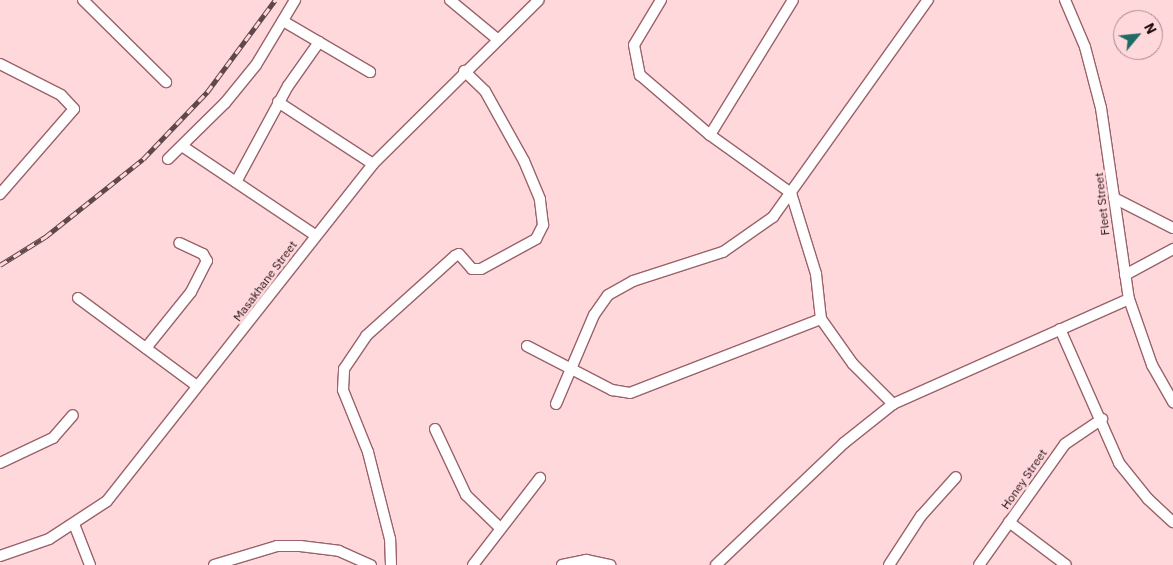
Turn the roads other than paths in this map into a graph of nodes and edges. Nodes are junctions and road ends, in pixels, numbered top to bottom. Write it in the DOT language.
graph roads {
  1 [pos="84,0"];
  2 [pos="295,0"];
  3 [pos="450,0"];
  4 [pos="539,0"];
  5 [pos="661,0"];
  6 [pos="793,0"];
  7 [pos="928,0"];
  8 [pos="1065,0"];
  9 [pos="283,21"];
  10 [pos="497,38"];
  11 [pos="320,42"];
  12 [pos="0,64"];
  13 [pos="370,72"];
  14 [pos="464,72"];
  15 [pos="166,82"];
  16 [pos="278,102"];
  17 [pos="710,135"];
  18 [pos="182,146"];
  19 [pos="168,160"];
  20 [pos="373,164"];
  21 [pos="236,182"];
  22 [pos="791,193"];
  23 [pos="0,194"];
  24 [pos="1114,198"];
  25 [pos="1173,228"];
  26 [pos="315,235"];
  27 [pos="179,243"];
  28 [pos="1173,249"];
  29 [pos="1125,275"];
  30 [pos="78,298"];
  31 [pos="1129,299"];
  32 [pos="821,320"];
  33 [pos="1060,329"];
  34 [pos="527,346"];
  35 [pos="146,348"];
  36 [pos="572,369"];
  37 [pos="197,386"];
  38 [pos="1173,402"];
  39 [pos="556,404"];
  40 [pos="893,404"];
  41 [pos="73,415"];
  42 [pos="1102,419"];
  43 [pos="435,429"];
  44 [pos="0,463"];
  45 [pos="956,477"];
  46 [pos="540,478"];
  47 [pos="1009,522"];
  48 [pos="1173,522"];
  49 [pos="74,524"];
  50 [pos="500,528"];
  51 [pos="0,556"];
  52 [pos="354,562"];
  53 [pos="90,565"];
  54 [pos="214,565"];
  55 [pos="371,565"];
  56 [pos="391,565"];
  57 [pos="473,565"];
  58 [pos="562,565"];
  59 [pos="610,565"];
  60 [pos="716,565"];
  61 [pos="889,565"];
  62 [pos="979,565"];
  63 [pos="1066,565"];
  1 -- 15 [label="street"];
  2 -- 9 [label="street"];
  3 -- 10 [label="street"];
  4 -- 10 [label="street, Masakhane Street"];
  5 -- 17 [label="street"];
  6 -- 17 [label="street"];
  7 -- 22 [label="street"];
  8 -- 24 [label="street, Fleet Street"];
  9 -- 11 [label="street"];
  9 -- 18 [label="street"];
  10 -- 14 [label="street, Masakhane Street"];
  11 -- 13 [label="street"];
  11 -- 16 [label="street"];
  12 -- 23 [label="street"];
  14 -- 20 [label="street, Masakhane Street"];
  14 -- 56 [label="street"];
  16 -- 20 [label="street"];
  16 -- 21 [label="street"];
  17 -- 22 [label="street"];
  18 -- 19 [label="street"];
  18 -- 21 [label="street"];
  20 -- 26 [label="street, Masakhane Street"];
  21 -- 26 [label="street"];
  22 -- 32 [label="street"];
  22 -- 36 [label="street"];
  24 -- 25 [label="street"];
  24 -- 29 [label="street, Fleet Street"];
  26 -- 37 [label="street, Masakhane Street"];
  27 -- 35 [label="street"];
  28 -- 29 [label="street"];
  29 -- 31 [label="street, Fleet Street"];
  30 -- 35 [label="street"];
  31 -- 33 [label="street"];
  31 -- 38 [label="street, Fleet Street"];
  32 -- 36 [label="street"];
  32 -- 40 [label="street"];
  33 -- 40 [label="street"];
  33 -- 42 [label="street"];
  34 -- 36 [label="street"];
  35 -- 37 [label="street"];
  36 -- 39 [label="street"];
  37 -- 49 [label="street, Masakhane Street"];
  40 -- 60 [label="street"];
  41 -- 44 [label="street"];
  42 -- 47 [label="street, Honey Street"];
  42 -- 48 [label="street"];
  43 -- 50 [label="street"];
  45 -- 61 [label="street"];
  46 -- 50 [label="street"];
  47 -- 62 [label="street, Honey Street"];
  47 -- 63 [label="street"];
  49 -- 51 [label="street, Masakhane Street"];
  49 -- 53 [label="street"];
  50 -- 57 [label="street"];
  52 -- 54 [label="street"];
  52 -- 55 [label="street"];
  58 -- 59 [label="street"];
}
